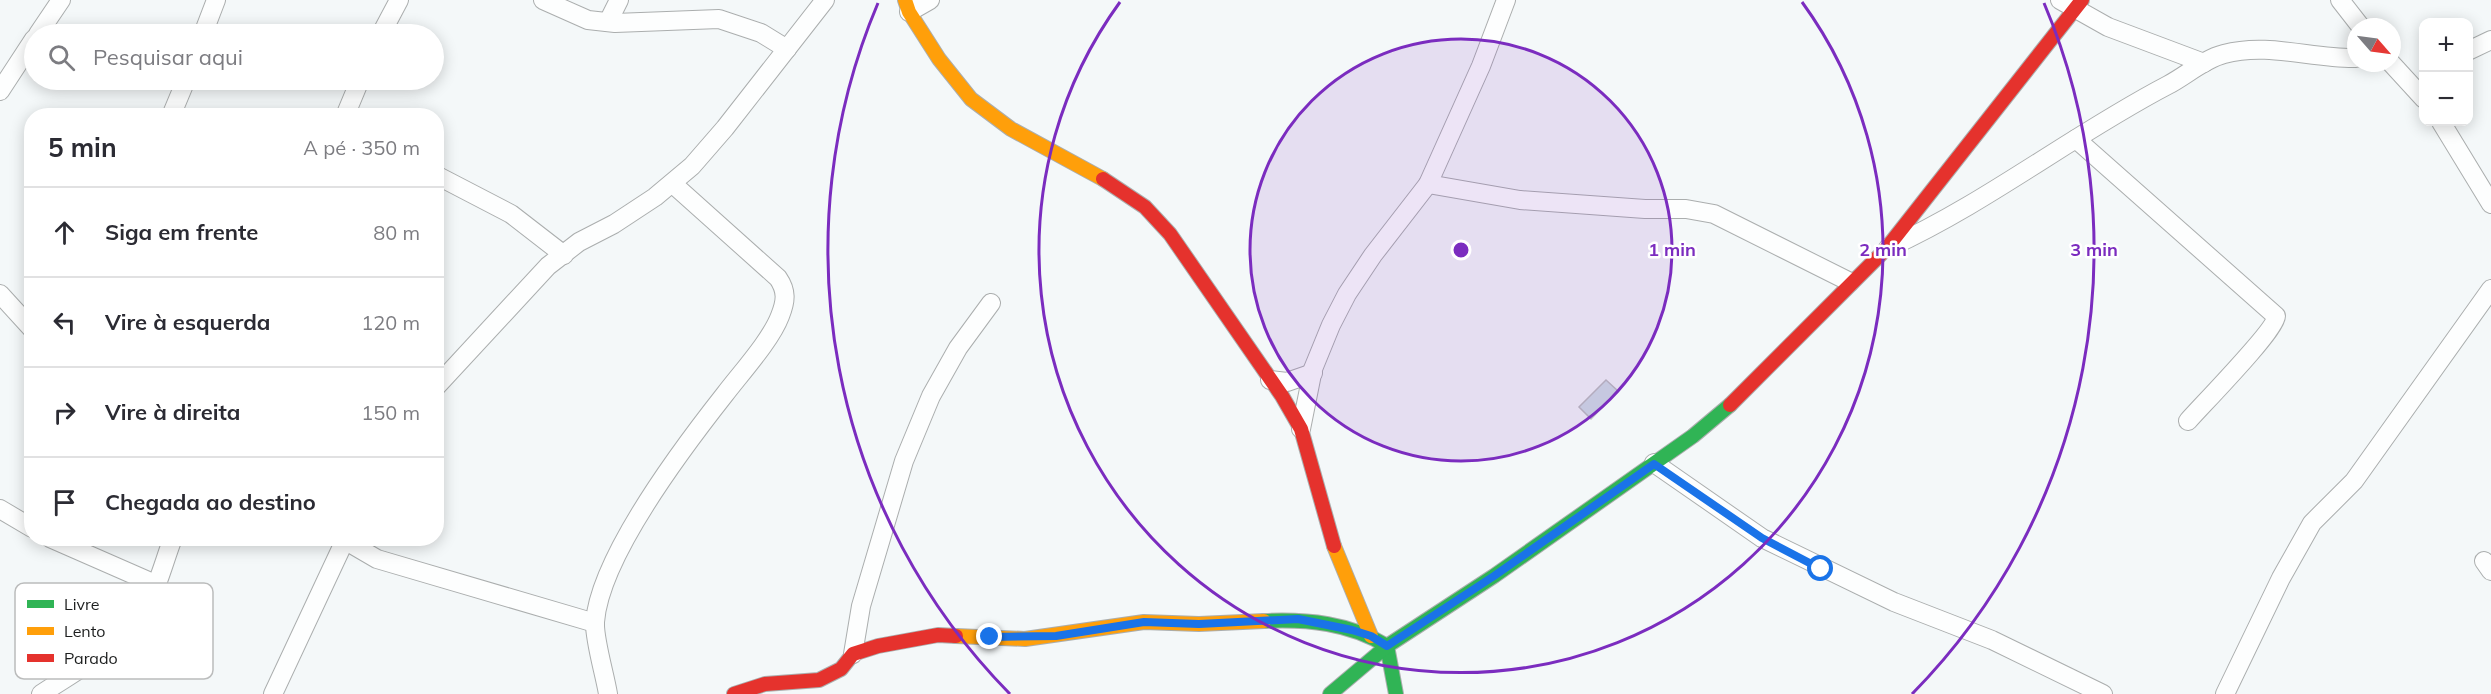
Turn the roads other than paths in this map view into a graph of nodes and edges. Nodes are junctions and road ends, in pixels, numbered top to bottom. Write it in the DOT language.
graph roads {
  1 [pos="61,0"];
  2 [pos="216,0"];
  3 [pos="399,0"];
  4 [pos="543,0"];
  5 [pos="620,0"];
  6 [pos="825,0"];
  7 [pos="930,0"];
  8 [pos="1506,0"];
  9 [pos="2340,0"];
  10 [pos="2073,2"];
  11 [pos="907,6"];
  12 [pos="2354,18"];
  13 [pos="608,22"];
  14 [pos="45,24"];
  15 [pos="207,24"];
  16 [pos="386,24"];
  17 [pos="2491,40"];
  18 [pos="787,49"];
  19 [pos="2473,49"];
  20 [pos="24,54"];
  21 [pos="2347,58"];
  22 [pos="2204,63"];
  23 [pos="2401,72"];
  24 [pos="2419,87"];
  25 [pos="182,90"];
  26 [pos="356,90"];
  27 [pos="0,91"];
  28 [pos="174,108"];
  29 [pos="348,108"];
  30 [pos="2443,126"];
  31 [pos="2076,139"];
  32 [pos="444,180"];
  33 [pos="673,184"];
  34 [pos="1428,184"];
  35 [pos="2491,204"];
  36 [pos="1886,249"];
  37 [pos="564,255"];
  38 [pos="1850,282"];
  39 [pos="2491,289"];
  40 [pos="0,294"];
  41 [pos="991,303"];
  42 [pos="24,320"];
  43 [pos="1312,373"];
  44 [pos="444,378"];
  45 [pos="1270,380"];
  46 [pos="2188,421"];
  47 [pos="1301,429"];
  48 [pos="1654,464"];
  49 [pos="0,509"];
  50 [pos="24,523"];
  51 [pos="68,546"];
  52 [pos="170,546"];
  53 [pos="341,546"];
  54 [pos="354,546"];
  55 [pos="153,583"];
  56 [pos="155,583"];
  57 [pos="595,623"];
  58 [pos="1371,636"];
  59 [pos="1387,646"];
  60 [pos="853,654"];
  61 [pos="64,679"];
  62 [pos="818,687"];
  63 [pos="41,694"];
  64 [pos="273,694"];
  65 [pos="608,694"];
  66 [pos="734,694"];
  67 [pos="1330,694"];
  68 [pos="1396,694"];
  69 [pos="2103,694"];
  70 [pos="2225,694"];
  1 -- 14 [label="street"];
  2 -- 15 [label="street"];
  3 -- 16 [label="street"];
  4 -- 13 [label="street"];
  5 -- 13 [label="street"];
  6 -- 18 [label="street"];
  7 -- 11 [label="street"];
  8 -- 34 [label="street"];
  9 -- 12 [label="street"];
  10 -- 22 [label="street"];
  10 -- 36 [label="street"];
  11 -- 45 [label="street"];
  13 -- 18 [label="street"];
  17 -- 19 [label="street"];
  18 -- 33 [label="street"];
  20 -- 27 [label="street"];
  21 -- 22 [label="street"];
  22 -- 31 [label="street"];
  23 -- 24 [label="street"];
  25 -- 28 [label="street"];
  26 -- 29 [label="street"];
  30 -- 35 [label="street"];
  31 -- 36 [label="street"];
  31 -- 46 [label="street"];
  32 -- 37 [label="street"];
  33 -- 37 [label="street"];
  33 -- 57 [label="street"];
  34 -- 38 [label="street"];
  34 -- 43 [label="street"];
  36 -- 38 [label="street"];
  37 -- 44 [label="street"];
  38 -- 48 [label="street"];
  39 -- 70 [label="street"];
  40 -- 42 [label="street"];
  41 -- 60 [label="street"];
  43 -- 45 [label="street"];
  43 -- 47 [label="street"];
  45 -- 47 [label="street"];
  47 -- 58 [label="street"];
  48 -- 59 [label="street"];
  48 -- 69 [label="street"];
  49 -- 50 [label="street"];
  51 -- 55 [label="street"];
  52 -- 56 [label="street"];
  53 -- 64 [label="street"];
  54 -- 57 [label="street"];
  57 -- 65 [label="street"];
  58 -- 59 [label="street"];
  58 -- 60 [label="street"];
  59 -- 67 [label="street"];
  59 -- 68 [label="street"];
  60 -- 62 [label="street"];
  61 -- 63 [label="street"];
  62 -- 66 [label="street"];
}
